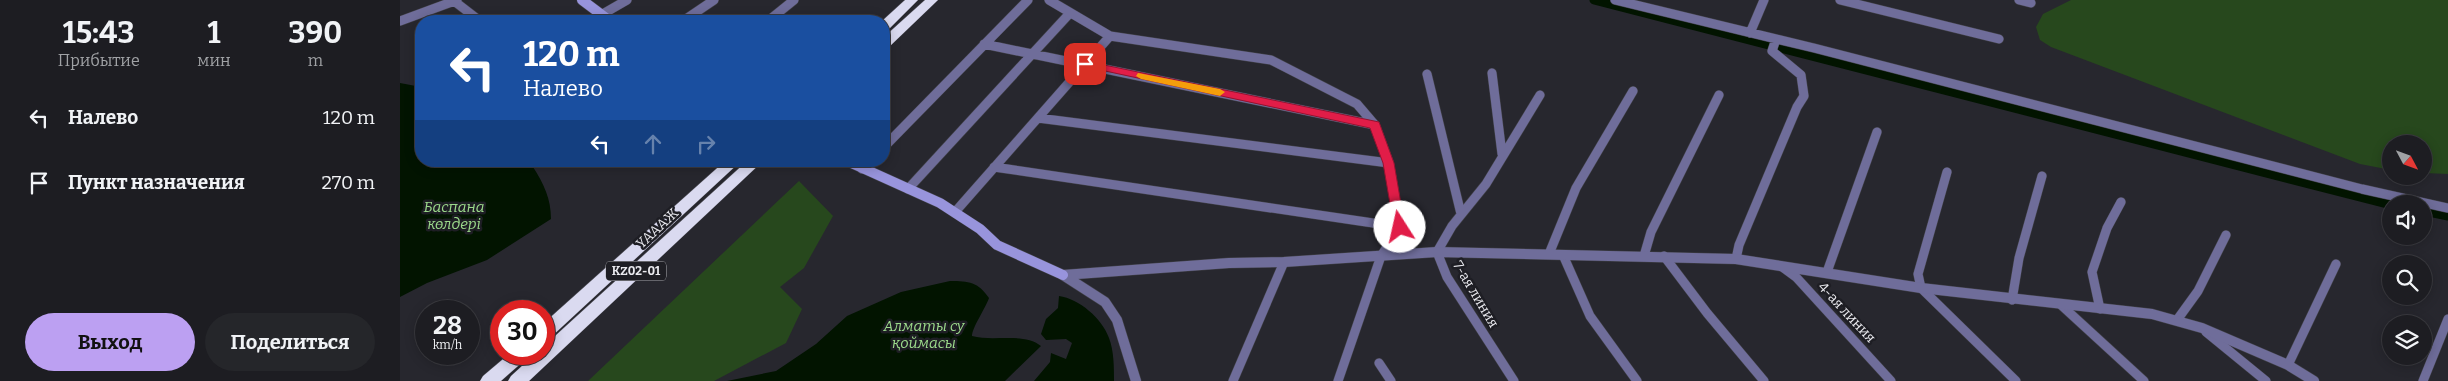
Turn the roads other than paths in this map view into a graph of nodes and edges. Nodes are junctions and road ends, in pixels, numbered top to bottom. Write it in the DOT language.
graph roads {
  1 [pos="456,0"];
  2 [pos="582,0"];
  3 [pos="627,0"];
  4 [pos="714,0"];
  5 [pos="794,0"];
  6 [pos="912,0"];
  7 [pos="932,0"];
  8 [pos="1028,0"];
  9 [pos="1050,0"];
  10 [pos="1615,0"];
  11 [pos="1764,0"];
  12 [pos="1840,0"];
  13 [pos="2019,0"];
  14 [pos="2031,3"];
  15 [pos="1070,12"];
  16 [pos="418,15"];
  17 [pos="473,15"];
  18 [pos="602,15"];
  19 [pos="692,15"];
  20 [pos="775,15"];
  21 [pos="415,16"];
  22 [pos="890,20"];
  23 [pos="400,22"];
  24 [pos="1750,33"];
  25 [pos="1110,36"];
  26 [pos="890,38"];
  27 [pos="1999,39"];
  28 [pos="984,44"];
  29 [pos="1774,44"];
  30 [pos="1032,54"];
  31 [pos="1085,64"];
  32 [pos="1492,73"];
  33 [pos="1427,74"];
  34 [pos="1633,92"];
  35 [pos="1540,95"];
  36 [pos="1719,96"];
  37 [pos="1038,118"];
  38 [pos="1375,125"];
  39 [pos="1877,132"];
  40 [pos="890,141"];
  41 [pos="1502,154"];
  42 [pos="1389,163"];
  43 [pos="727,167"];
  44 [pos="749,167"];
  45 [pos="870,167"];
  46 [pos="994,167"];
  47 [pos="1947,172"];
  48 [pos="2042,176"];
  49 [pos="908,189"];
  50 [pos="2121,202"];
  51 [pos="2448,208"];
  52 [pos="955,212"];
  53 [pos="1461,214"];
  54 [pos="1400,227"];
  55 [pos="2226,235"];
  56 [pos="1437,252"];
  57 [pos="1548,254"];
  58 [pos="1563,255"];
  59 [pos="1381,256"];
  60 [pos="1644,256"];
  61 [pos="1664,256"];
  62 [pos="1736,260"];
  63 [pos="1284,262"];
  64 [pos="2336,264"];
  65 [pos="1779,265"];
  66 [pos="1827,272"];
  67 [pos="1063,275"];
  68 [pos="1921,288"];
  69 [pos="2012,300"];
  70 [pos="2060,304"];
  71 [pos="2100,308"];
  72 [pos="2448,319"];
  73 [pos="2177,320"];
  74 [pos="555,322"];
  75 [pos="2202,328"];
  76 [pos="1380,363"];
  77 [pos="507,365"];
  78 [pos="2288,365"];
  79 [pos="489,381"];
  80 [pos="517,381"];
  81 [pos="1136,381"];
  82 [pos="1233,381"];
  83 [pos="1338,381"];
  84 [pos="1391,381"];
  85 [pos="1514,381"];
  86 [pos="1638,381"];
  87 [pos="1764,381"];
  88 [pos="1891,381"];
  89 [pos="2016,381"];
  90 [pos="2144,381"];
  91 [pos="2266,381"];
  92 [pos="2314,381"];
  93 [pos="2423,381"];
  1 -- 16 [label="street"];
  1 -- 17 [label="street"];
  2 -- 18 [label="main road"];
  3 -- 18 [label="street"];
  4 -- 19 [label="street"];
  5 -- 20 [label="street"];
  6 -- 22 [label="highway"];
  7 -- 26 [label="highway"];
  8 -- 28 [label="street"];
  9 -- 15 [label="street"];
  10 -- 24 [label="street"];
  11 -- 24 [label="street"];
  12 -- 27 [label="street"];
  13 -- 14 [label="street"];
  15 -- 25 [label="street"];
  15 -- 30 [label="street"];
  21 -- 23 [label="street"];
  24 -- 29 [label="street"];
  25 -- 31 [label="street"];
  25 -- 38 [label="street"];
  28 -- 30 [label="street"];
  28 -- 40 [label="street"];
  29 -- 51 [label="street"];
  29 -- 62 [label="street"];
  30 -- 31 [label="street"];
  30 -- 49 [label="street"];
  31 -- 37 [label="street"];
  31 -- 38 [label="street"];
  32 -- 41 [label="street"];
  33 -- 53 [label="street"];
  34 -- 57 [label="street"];
  35 -- 41 [label="street, 7-ая линия"];
  36 -- 60 [label="street"];
  37 -- 42 [label="street"];
  37 -- 46 [label="street"];
  38 -- 42 [label="street"];
  39 -- 66 [label="street"];
  41 -- 53 [label="street, 7-ая линия"];
  42 -- 54 [label="street"];
  43 -- 74 [label="highway, ҮАААЖ / KZ02-01"];
  44 -- 80 [label="highway, ҮАААЖ / KZ02-01"];
  45 -- 49 [label="main road"];
  46 -- 52 [label="street"];
  46 -- 54 [label="street"];
  47 -- 68 [label="street"];
  48 -- 69 [label="street"];
  49 -- 52 [label="main road"];
  50 -- 71 [label="street"];
  52 -- 67 [label="main road"];
  53 -- 56 [label="street, 7-ая линия"];
  54 -- 59 [label="street"];
  55 -- 73 [label="street"];
  56 -- 57 [label="street"];
  56 -- 59 [label="street"];
  56 -- 85 [label="street, 7-ая линия"];
  57 -- 58 [label="street"];
  58 -- 60 [label="street"];
  58 -- 86 [label="street"];
  59 -- 63 [label="street"];
  59 -- 83 [label="street"];
  60 -- 61 [label="street"];
  61 -- 62 [label="street"];
  61 -- 87 [label="street"];
  62 -- 65 [label="street"];
  63 -- 67 [label="street"];
  63 -- 82 [label="street"];
  64 -- 78 [label="street"];
  65 -- 66 [label="street"];
  65 -- 88 [label="street, 4-ая линия"];
  66 -- 68 [label="street"];
  67 -- 81 [label="street"];
  68 -- 69 [label="street"];
  68 -- 89 [label="street"];
  69 -- 70 [label="street"];
  70 -- 71 [label="street"];
  70 -- 90 [label="street"];
  71 -- 73 [label="street"];
  72 -- 93 [label="street"];
  73 -- 75 [label="street"];
  75 -- 78 [label="street"];
  75 -- 91 [label="street"];
  76 -- 84 [label="street"];
  77 -- 79 [label="highway"];
  78 -- 92 [label="street"];
}
